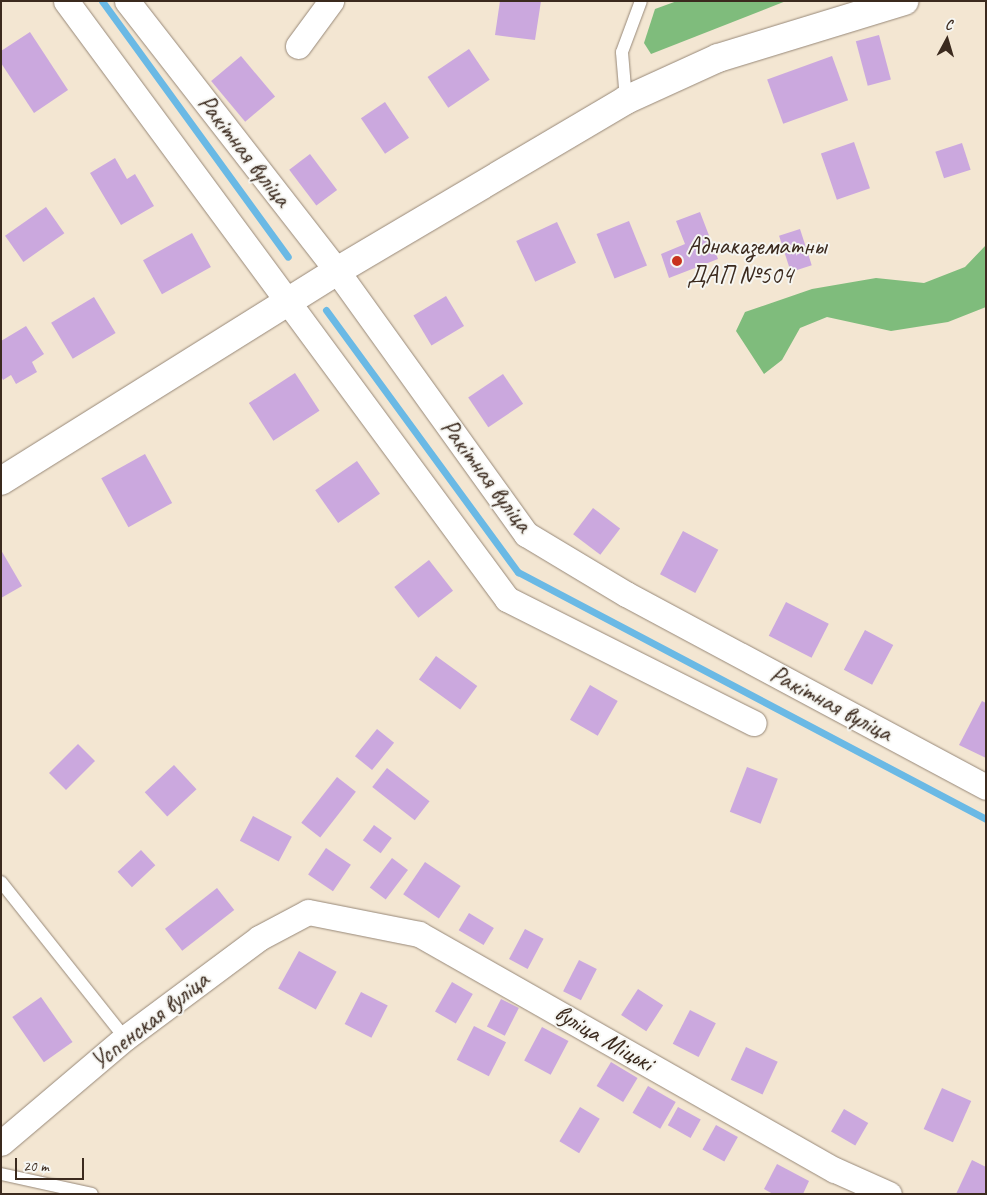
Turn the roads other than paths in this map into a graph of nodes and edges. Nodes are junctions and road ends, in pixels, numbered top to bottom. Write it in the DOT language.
graph roads {
  1 [pos="66,1"];
  2 [pos="127,1"];
  3 [pos="331,1"];
  4 [pos="641,1"];
  5 [pos="904,1"];
  6 [pos="298,46"];
  7 [pos="626,100"];
  8 [pos="337,271"];
  9 [pos="286,303"];
  10 [pos="1,481"];
  11 [pos="754,723"];
  12 [pos="986,787"];
  13 [pos="1,882"];
  14 [pos="308,912"];
  15 [pos="124,1038"];
  16 [pos="1,1143"];
  17 [pos="1,1174"];
  18 [pos="92,1194"];
  19 [pos="889,1194"];
  1 -- 9 [label="street"];
  2 -- 8 [label="street, Ракітная вуліца"];
  3 -- 6 [label="street"];
  4 -- 7 [label="lane"];
  5 -- 7 [label="street"];
  7 -- 8 [label="street"];
  8 -- 9 [label="street"];
  8 -- 12 [label="street, Ракітная вуліца"];
  9 -- 10 [label="street"];
  9 -- 11 [label="street"];
  13 -- 15 [label="lane"];
  14 -- 15 [label="street, Успенская вуліца"];
  14 -- 19 [label="street, вуліца Міцькі"];
  15 -- 16 [label="street, Успенская вуліца"];
  17 -- 18 [label="lane"];
}
